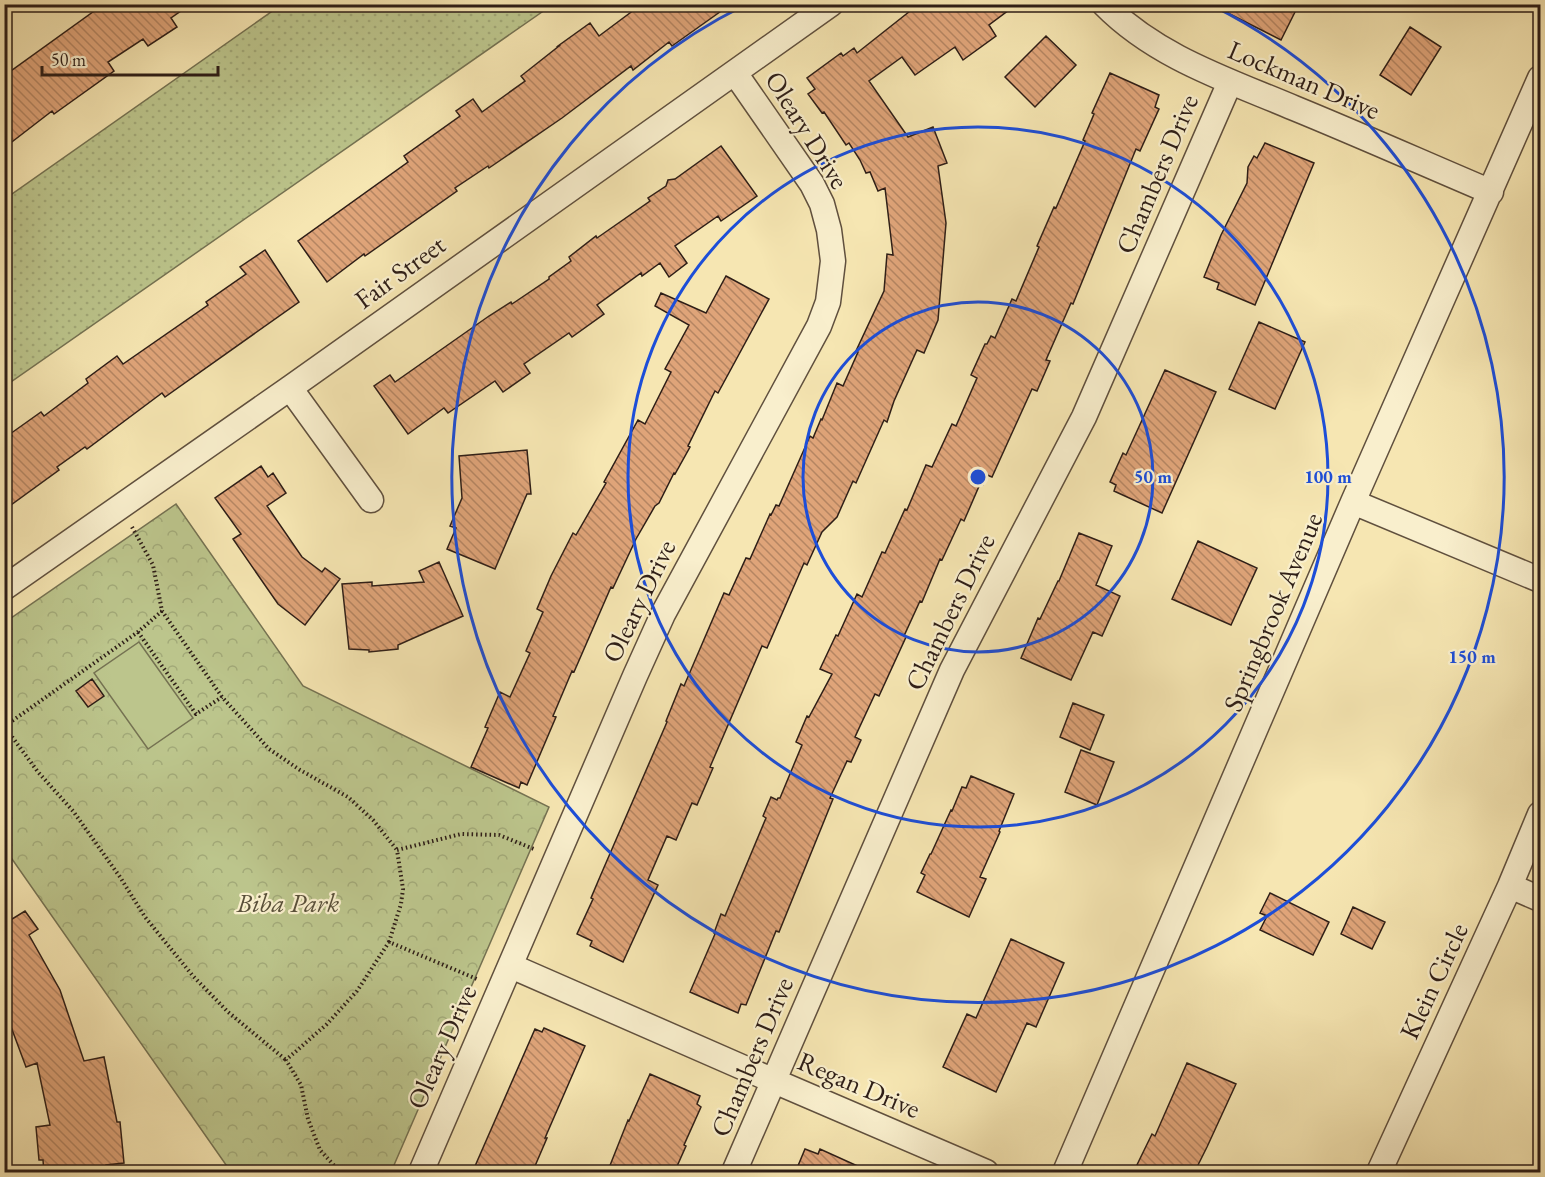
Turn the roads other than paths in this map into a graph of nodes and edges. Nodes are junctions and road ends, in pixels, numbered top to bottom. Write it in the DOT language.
graph roads {
  1 [pos="831,4"];
  2 [pos="1104,4"];
  3 [pos="735,73"];
  4 [pos="1540,78"];
  5 [pos="1230,82"];
  6 [pos="1491,192"];
  7 [pos="290,388"];
  8 [pos="371,500"];
  9 [pos="1353,502"];
  10 [pos="1540,580"];
  11 [pos="4,588"];
  12 [pos="1540,814"];
  13 [pos="1510,886"];
  14 [pos="1540,899"];
  15 [pos="511,966"];
  16 [pos="774,1081"];
  17 [pos="421,1173"];
  18 [pos="734,1173"];
  19 [pos="986,1173"];
  20 [pos="1065,1173"];
  21 [pos="1379,1173"];
  1 -- 3 [label="street, Fair Street"];
  2 -- 5 [label="street, Lockman Drive"];
  3 -- 7 [label="street, Fair Street"];
  3 -- 15 [label="street, Oleary Drive"];
  4 -- 6 [label="street, Springbrook Avenue"];
  5 -- 6 [label="street, Lockman Drive"];
  5 -- 16 [label="street, Chambers Drive"];
  6 -- 9 [label="street, Springbrook Avenue"];
  7 -- 8 [label="street"];
  7 -- 11 [label="street, Fair Street"];
  9 -- 10 [label="street"];
  9 -- 20 [label="street, Springbrook Avenue"];
  12 -- 13 [label="street, Klein Circle"];
  13 -- 14 [label="street"];
  13 -- 21 [label="street, Klein Circle"];
  15 -- 16 [label="street, Regan Drive"];
  15 -- 17 [label="street, Oleary Drive"];
  16 -- 18 [label="street, Chambers Drive"];
  16 -- 19 [label="street, Regan Drive"];
}
